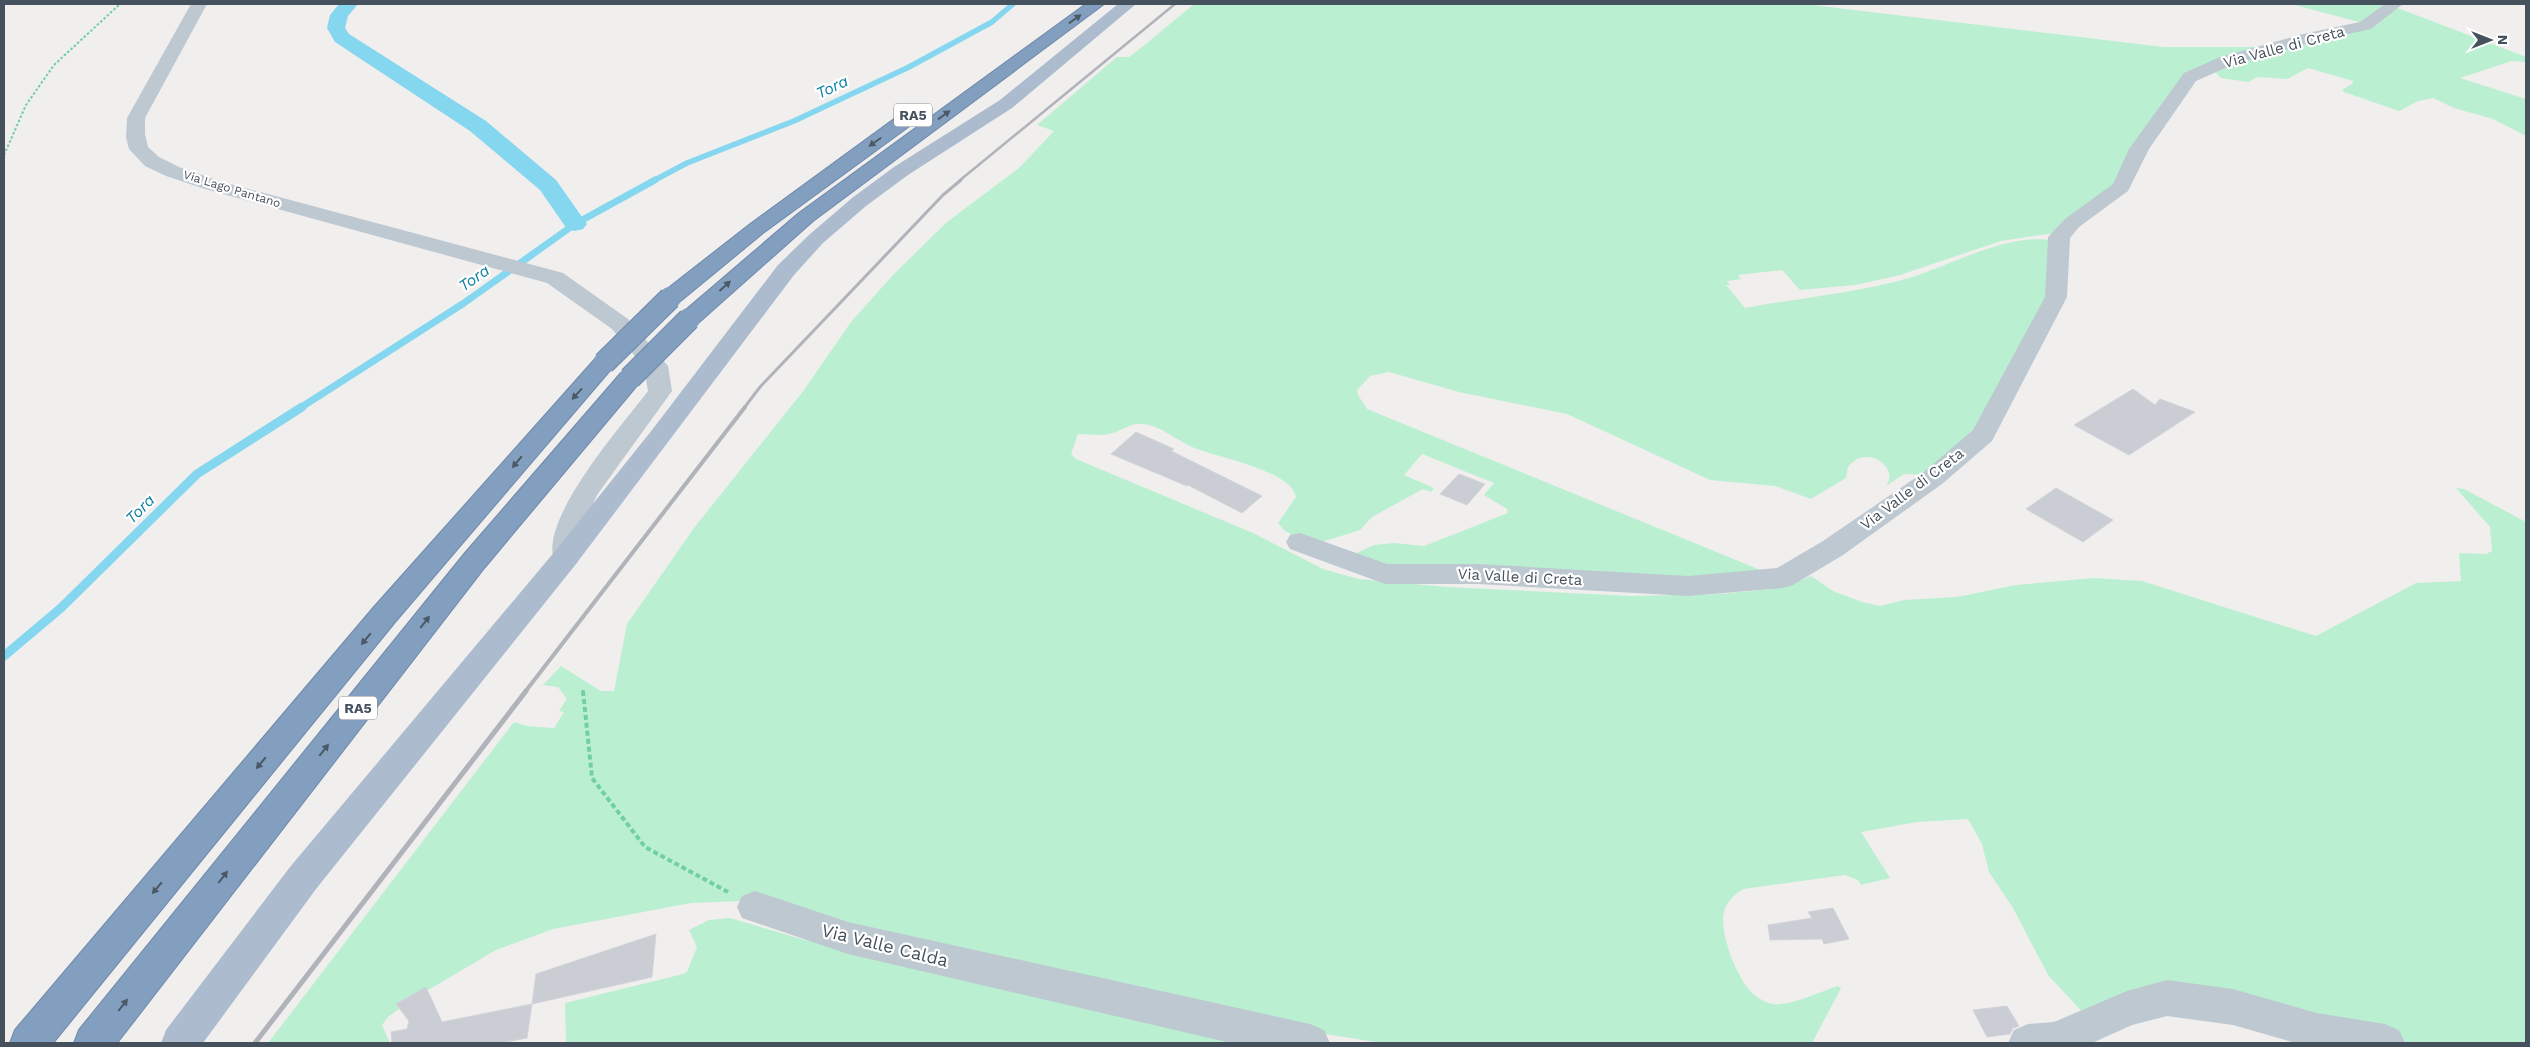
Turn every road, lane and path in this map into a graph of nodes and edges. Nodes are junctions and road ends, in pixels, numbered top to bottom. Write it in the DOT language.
graph roads {
  1 [pos="120,4"];
  2 [pos="199,4"];
  3 [pos="1072,4"];
  4 [pos="1096,4"];
  5 [pos="1128,4"];
  6 [pos="2395,4"];
  7 [pos="962,81"];
  8 [pos="921,109"];
  9 [pos="4,155"];
  10 [pos="617,371"];
  11 [pos="1300,542"];
  12 [pos="566,558"];
  13 [pos="583,690"];
  14 [pos="755,907"];
  15 [pos="29,1043"];
  16 [pos="92,1043"];
  17 [pos="180,1043"];
  18 [pos="1310,1043"];
  19 [pos="2028,1043"];
  20 [pos="2385,1043"];
  1 -- 9 [label="path"];
  2 -- 12 [label="street, Via Lago Pantano"];
  3 -- 7 [label="highway"];
  10 -- 4 [label="highway, RA5, one-way, bridge"];
  5 -- 12 [label="main road"];
  6 -- 11 [label="street, Via Valle di Creta"];
  8 -- 10 [label="highway, RA5, one-way, bridge"];
  10 -- 15 [label="highway, RA5, one-way"];
  16 -- 10 [label="highway, RA5, one-way"];
  12 -- 17 [label="main road"];
  13 -- 14 [label="path"];
  14 -- 18 [label="street, Via Valle Calda"];
  19 -- 20 [label="street"];
}
